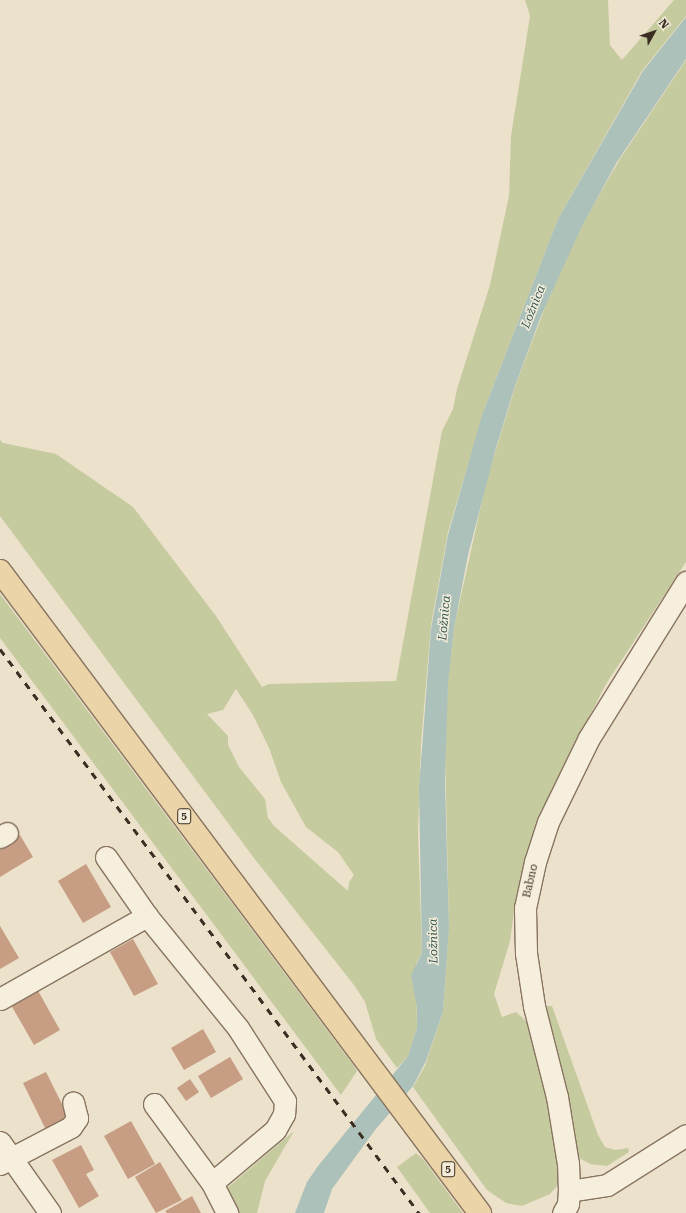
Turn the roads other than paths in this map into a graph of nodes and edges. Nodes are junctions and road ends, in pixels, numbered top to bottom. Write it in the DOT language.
graph roads {
  1 [pos="0,571"];
  2 [pos="686,582"];
  3 [pos="106,858"];
  4 [pos="147,916"];
  5 [pos="0,999"];
  6 [pos="73,1102"];
  7 [pos="154,1104"];
  8 [pos="686,1135"];
  9 [pos="3,1155"];
  10 [pos="212,1183"];
  11 [pos="569,1191"];
  12 [pos="50,1213"];
  13 [pos="227,1213"];
  14 [pos="480,1213"];
  15 [pos="563,1213"];
  1 -- 14 [label="main road, 5"];
  2 -- 11 [label="street, Babno"];
  3 -- 4 [label="street"];
  4 -- 5 [label="street"];
  4 -- 10 [label="street"];
  6 -- 9 [label="street"];
  7 -- 10 [label="street"];
  8 -- 11 [label="street"];
  9 -- 12 [label="street"];
  10 -- 13 [label="street"];
  11 -- 15 [label="street, Babno"];
}
